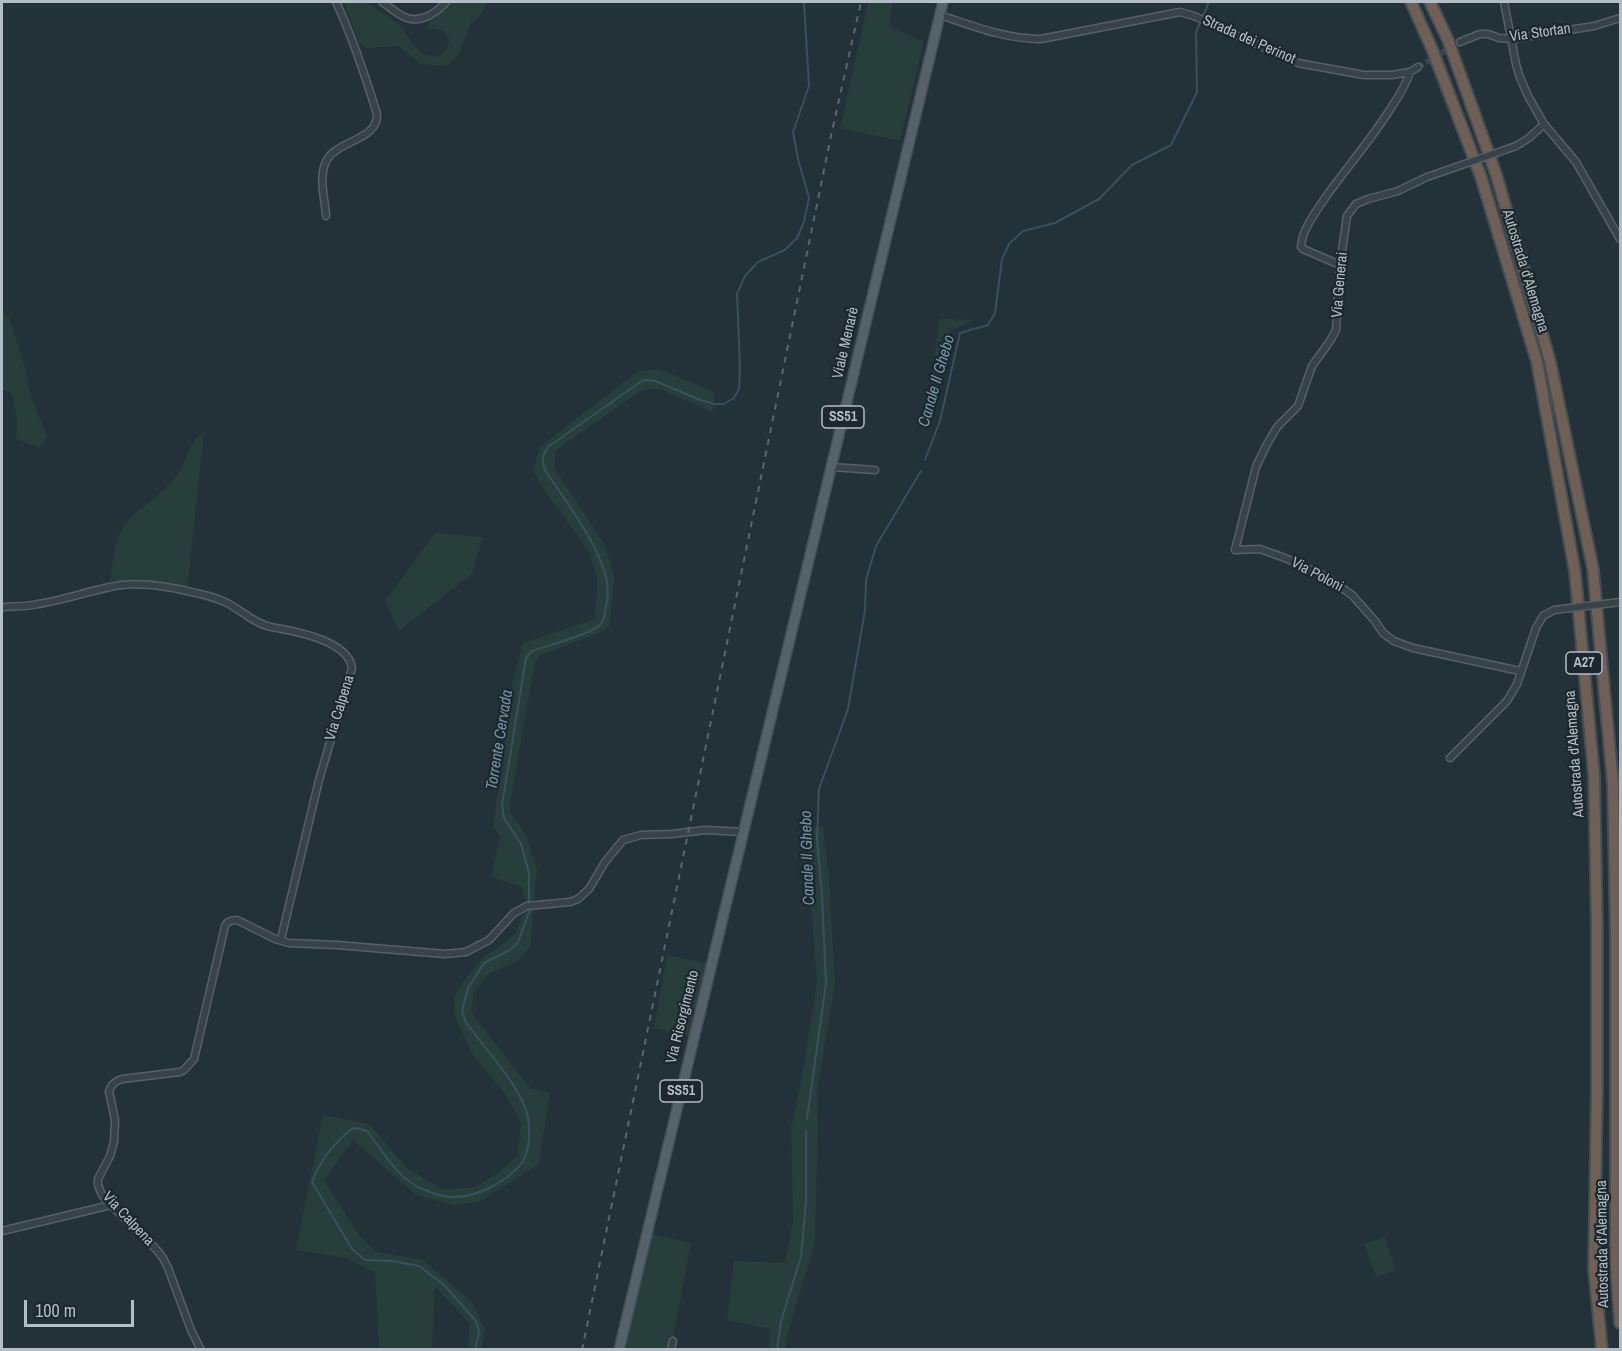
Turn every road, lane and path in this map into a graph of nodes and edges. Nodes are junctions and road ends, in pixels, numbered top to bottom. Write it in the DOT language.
graph roads {
  1 [pos="336,2"];
  2 [pos="382,2"];
  3 [pos="446,2"];
  4 [pos="943,2"];
  5 [pos="1411,2"];
  6 [pos="1430,2"];
  7 [pos="1504,2"];
  8 [pos="940,15"];
  9 [pos="1620,18"];
  10 [pos="1512,39"];
  11 [pos="1460,42"];
  12 [pos="1418,67"];
  13 [pos="1410,72"];
  14 [pos="1544,124"];
  15 [pos="326,216"];
  16 [pos="1620,239"];
  17 [pos="1340,265"];
  18 [pos="831,467"];
  19 [pos="875,470"];
  20 [pos="1235,550"];
  21 [pos="1620,602"];
  22 [pos="2,608"];
  23 [pos="1520,671"];
  24 [pos="1450,758"];
  25 [pos="744,832"];
  26 [pos="281,939"];
  27 [pos="111,1206"];
  28 [pos="2,1231"];
  29 [pos="1620,1323"];
  30 [pos="673,1341"];
  31 [pos="620,1349"];
  32 [pos="201,1350"];
  33 [pos="671,1350"];
  34 [pos="1602,1350"];
  1 -- 15 [label="street"];
  2 -- 3 [label="street"];
  4 -- 8 [label="main road, Viale Menarè / SS51"];
  5 -- 34 [label="highway, Autostrada d'Alemagna / A27"];
  6 -- 29 [label="highway, Autostrada d'Alemagna / A27"];
  7 -- 10 [label="street"];
  8 -- 13 [label="street, Strada dei Perinot"];
  8 -- 18 [label="main road, Viale Menarè / SS51"];
  9 -- 10 [label="street, Via Stortan"];
  10 -- 11 [label="street, Via Stortan"];
  10 -- 14 [label="street"];
  12 -- 13 [label="street, Strada dei Perinot"];
  13 -- 17 [label="street"];
  14 -- 16 [label="street"];
  14 -- 17 [label="street, Via Generai, bridge"];
  17 -- 20 [label="street, Via Generai"];
  18 -- 19 [label="street"];
  18 -- 25 [label="main road, Viale Menarè / SS51"];
  20 -- 23 [label="street, Via Poloni"];
  21 -- 23 [label="street, bridge"];
  22 -- 26 [label="street, Via Calpena"];
  23 -- 24 [label="street"];
  25 -- 26 [label="street, Via Calpena"];
  25 -- 31 [label="main road, Via Risorgimento / SS51"];
  26 -- 27 [label="street, Via Calpena"];
  27 -- 28 [label="street"];
  27 -- 32 [label="street, Via Calpena"];
  30 -- 33 [label="street"];
}
